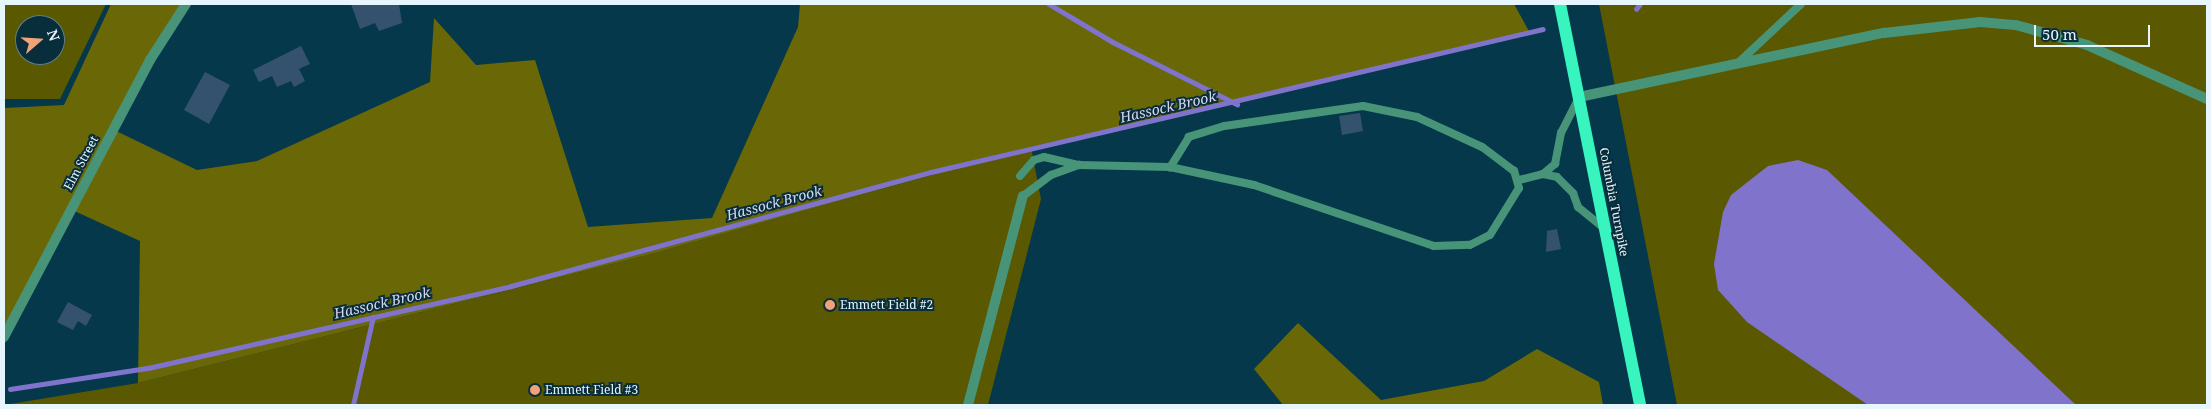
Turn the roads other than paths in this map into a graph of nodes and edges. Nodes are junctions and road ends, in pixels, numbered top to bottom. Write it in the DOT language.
graph roads {
  1 [pos="186,4"];
  2 [pos="1560,4"];
  3 [pos="1800,4"];
  4 [pos="1738,63"];
  5 [pos="1579,97"];
  6 [pos="2207,100"];
  7 [pos="1079,165"];
  8 [pos="1170,167"];
  9 [pos="1543,174"];
  10 [pos="1020,176"];
  11 [pos="1519,180"];
  12 [pos="1023,196"];
  13 [pos="1606,230"];
  14 [pos="4,337"];
  15 [pos="968,405"];
  16 [pos="1640,405"];
  1 -- 14 [label="street, Elm Street"];
  2 -- 5 [label="main road, Columbia Turnpike"];
  3 -- 4 [label="lane"];
  4 -- 5 [label="street"];
  4 -- 6 [label="street"];
  5 -- 9 [label="lane"];
  5 -- 13 [label="main road, Columbia Turnpike"];
  7 -- 8 [label="lane"];
  7 -- 10 [label="lane"];
  7 -- 12 [label="lane"];
  8 -- 11 [label="lane"];
  8 -- 11 [label="lane"];
  9 -- 11 [label="lane"];
  9 -- 13 [label="lane"];
  12 -- 15 [label="street"];
  13 -- 16 [label="main road, Columbia Turnpike"];
}
